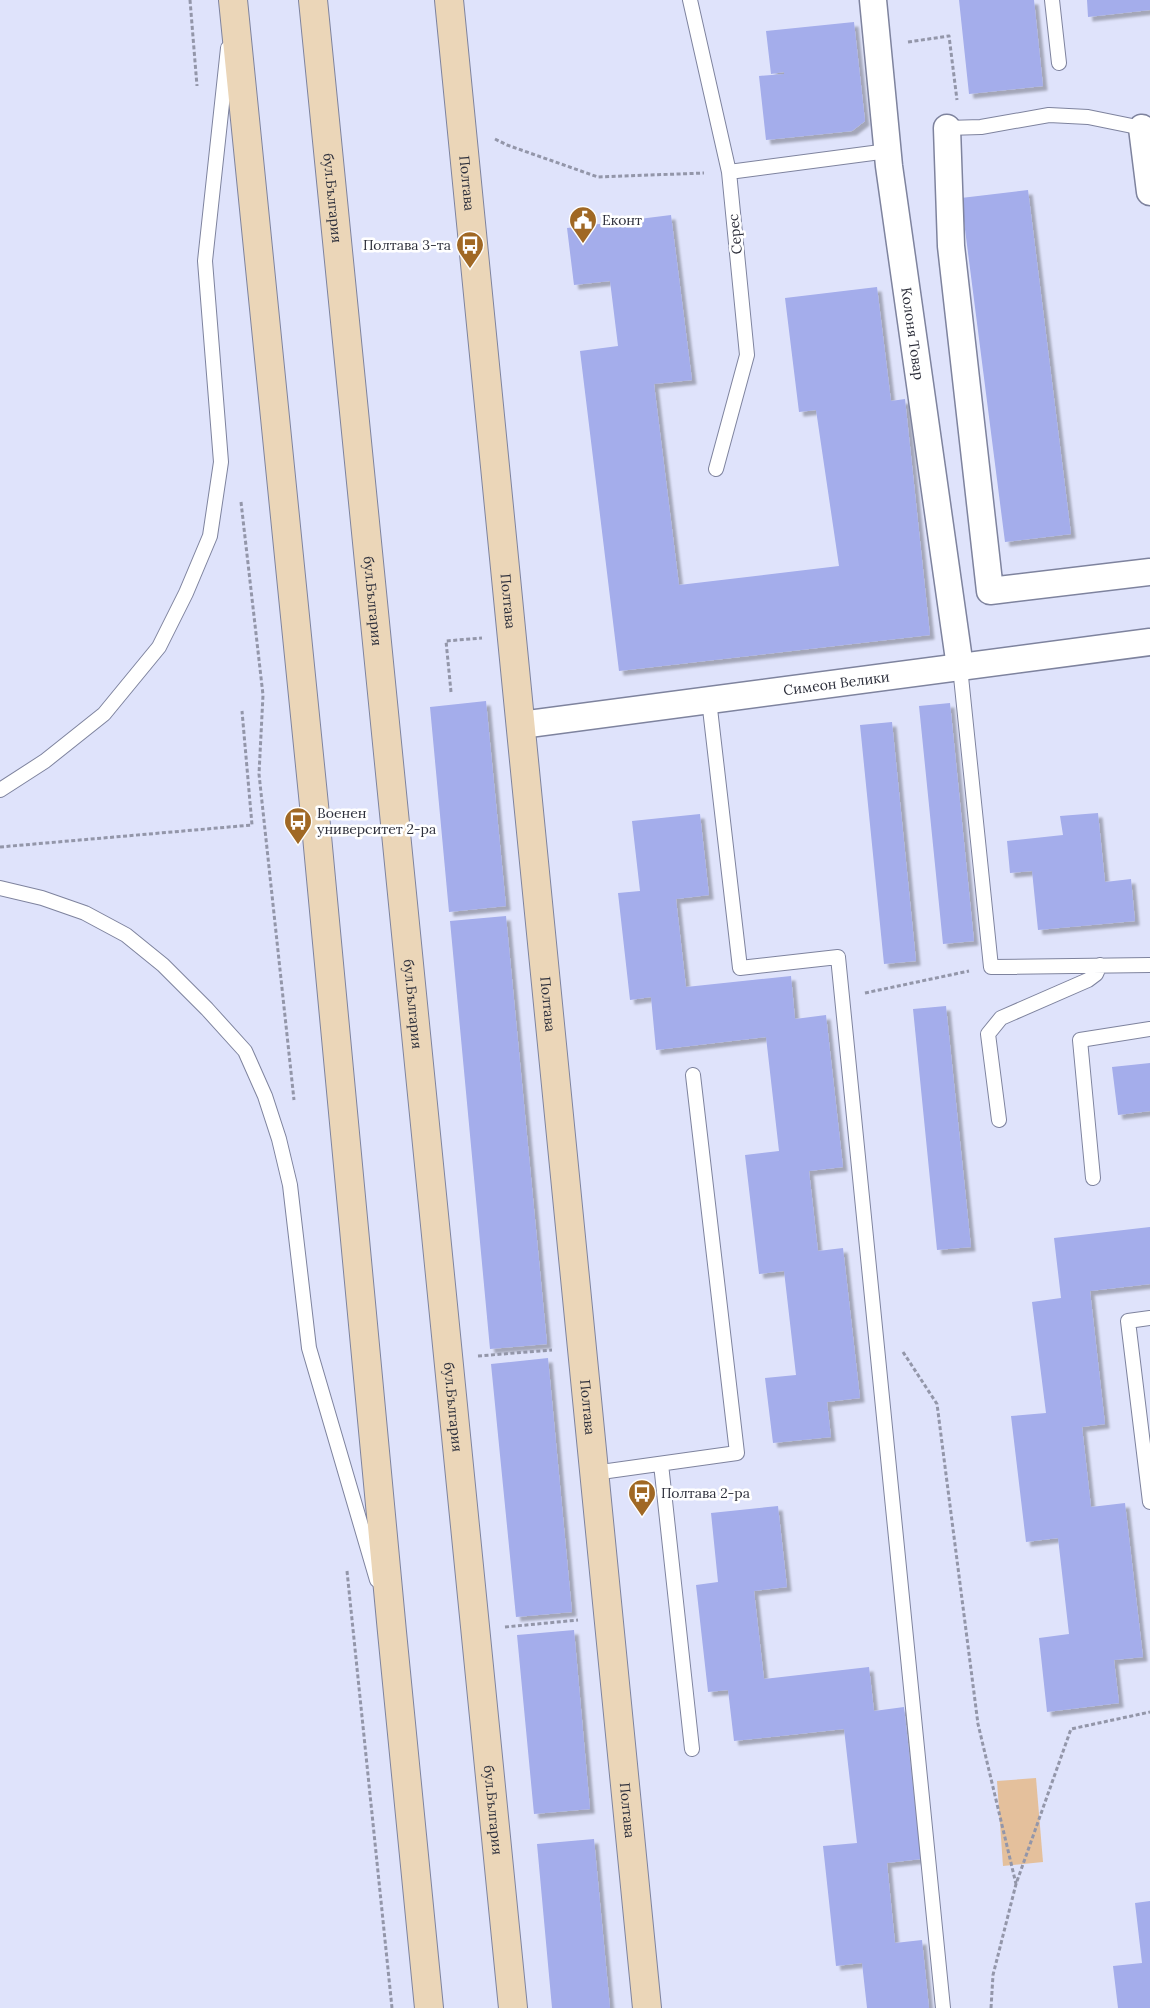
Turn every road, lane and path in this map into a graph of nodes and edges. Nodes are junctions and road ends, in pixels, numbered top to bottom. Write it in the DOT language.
graph roads {
  1 [pos="190,0"];
  2 [pos="233,0"];
  3 [pos="313,0"];
  4 [pos="449,0"];
  5 [pos="690,0"];
  6 [pos="873,0"];
  7 [pos="1052,0"];
  8 [pos="878,46"];
  9 [pos="1059,63"];
  10 [pos="954,76"];
  11 [pos="198,88"];
  12 [pos="461,121"];
  13 [pos="947,128"];
  14 [pos="1142,128"];
  15 [pos="888,151"];
  16 [pos="729,172"];
  17 [pos="1150,192"];
  18 [pos="716,469"];
  19 [pos="241,498"];
  20 [pos="1150,572"];
  21 [pos="512,635"];
  22 [pos="1150,642"];
  23 [pos="960,667"];
  24 [pos="451,692"];
  25 [pos="709,700"];
  26 [pos="242,711"];
  27 [pos="521,724"];
  28 [pos="0,790"];
  29 [pos="0,847"];
  30 [pos="0,888"];
  31 [pos="1100,965"];
  32 [pos="1150,965"];
  33 [pos="991,967"];
  34 [pos="842,998"];
  35 [pos="1150,1028"];
  36 [pos="693,1074"];
  37 [pos="294,1102"];
  38 [pos="999,1120"];
  39 [pos="1093,1178"];
  40 [pos="1150,1318"];
  41 [pos="900,1346"];
  42 [pos="582,1347"];
  43 [pos="448,1359"];
  44 [pos="661,1464"];
  45 [pos="594,1473"];
  46 [pos="1150,1502"];
  47 [pos="346,1566"];
  48 [pos="609,1617"];
  49 [pos="475,1630"];
  50 [pos="392,1632"];
  51 [pos="1150,1712"];
  52 [pos="692,1749"];
  53 [pos="1016,1884"];
  54 [pos="392,2008"];
  55 [pos="430,2008"];
  56 [pos="513,2008"];
  57 [pos="648,2008"];
  58 [pos="943,2008"];
  59 [pos="991,2008"];
  1 -- 11 [label="path"];
  2 -- 28 [label="lane"];
  2 -- 50 [label="main road"];
  3 -- 43 [label="main road, бул.България"];
  4 -- 12 [label="main road, Полтава"];
  5 -- 16 [label="lane, Серес"];
  6 -- 8 [label="street, Колоня Товар"];
  7 -- 9 [label="lane"];
  8 -- 10 [label="path"];
  8 -- 15 [label="street, Колоня Товар"];
  12 -- 16 [label="path"];
  12 -- 21 [label="main road, Полтава"];
  13 -- 14 [label="lane"];
  13 -- 20 [label="street"];
  14 -- 17 [label="street"];
  15 -- 16 [label="lane"];
  15 -- 23 [label="street, Колоня Товар"];
  16 -- 18 [label="lane, Серес"];
  19 -- 37 [label="path"];
  21 -- 24 [label="path"];
  21 -- 27 [label="main road, Полтава"];
  22 -- 23 [label="street, Симеон Велики"];
  23 -- 25 [label="street, Симеон Велики"];
  23 -- 33 [label="lane"];
  25 -- 27 [label="street, Симеон Велики"];
  25 -- 34 [label="lane"];
  26 -- 29 [label="path"];
  27 -- 42 [label="main road, Полтава"];
  30 -- 50 [label="lane"];
  31 -- 32 [label="lane"];
  31 -- 33 [label="lane"];
  31 -- 38 [label="lane"];
  33 -- 34 [label="path"];
  34 -- 58 [label="lane"];
  35 -- 39 [label="lane"];
  36 -- 44 [label="lane"];
  40 -- 46 [label="lane"];
  41 -- 53 [label="path"];
  42 -- 43 [label="path"];
  42 -- 45 [label="main road, Полтава"];
  43 -- 49 [label="main road, бул.България"];
  44 -- 45 [label="lane"];
  44 -- 52 [label="lane"];
  45 -- 48 [label="main road, Полтава"];
  47 -- 54 [label="path"];
  48 -- 49 [label="path"];
  48 -- 57 [label="main road, Полтава"];
  49 -- 56 [label="main road, бул.България"];
  50 -- 55 [label="main road"];
  51 -- 53 [label="path"];
  53 -- 59 [label="path"];
}
